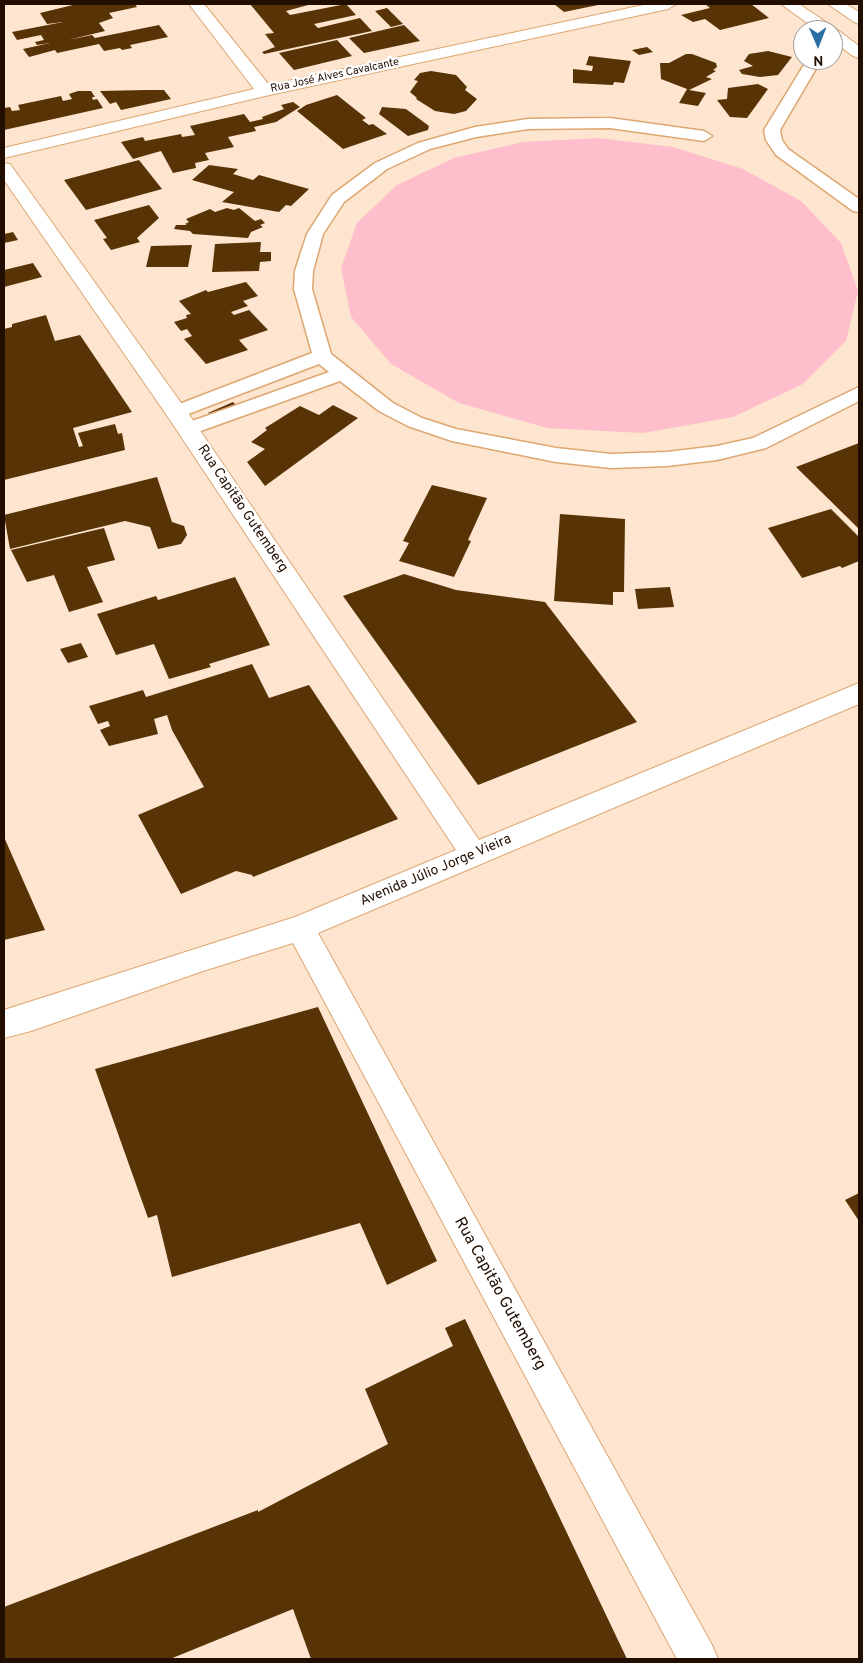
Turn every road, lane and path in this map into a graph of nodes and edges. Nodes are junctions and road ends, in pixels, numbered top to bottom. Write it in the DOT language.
graph roads {
  1 [pos="196,4"];
  2 [pos="668,4"];
  3 [pos="789,4"];
  4 [pos="836,4"];
  5 [pos="859,19"];
  6 [pos="812,20"];
  7 [pos="843,41"];
  8 [pos="859,53"];
  9 [pos="808,70"];
  10 [pos="265,91"];
  11 [pos="704,136"];
  12 [pos="4,153"];
  13 [pos="4,168"];
  14 [pos="859,207"];
  15 [pos="322,356"];
  16 [pos="342,374"];
  17 [pos="859,393"];
  18 [pos="182,421"];
  19 [pos="859,693"];
  20 [pos="474,854"];
  21 [pos="300,928"];
  22 [pos="4,1024"];
  23 [pos="698,1659"];
  1 -- 10 [label="main road"];
  2 -- 10 [label="main road, Rua José Alves Cavalcante"];
  3 -- 6 [label="main road"];
  4 -- 5 [label="main road"];
  7 -- 8 [label="main road"];
  9 -- 14 [label="lane"];
  10 -- 12 [label="main road, Rua José Alves Cavalcante"];
  11 -- 15 [label="lane"];
  13 -- 18 [label="main road, Rua Capitão Gutemberg"];
  15 -- 16 [label="lane"];
  15 -- 18 [label="lane"];
  16 -- 17 [label="lane"];
  16 -- 18 [label="lane"];
  18 -- 20 [label="main road, Rua Capitão Gutemberg"];
  19 -- 20 [label="main road, Avenida Júlio Jorge Vieira"];
  20 -- 21 [label="main road, Avenida Júlio Jorge Vieira"];
  21 -- 22 [label="main road, Avenida Júlio Jorge Vieira"];
  21 -- 23 [label="main road, Rua Capitão Gutemberg"];
}
